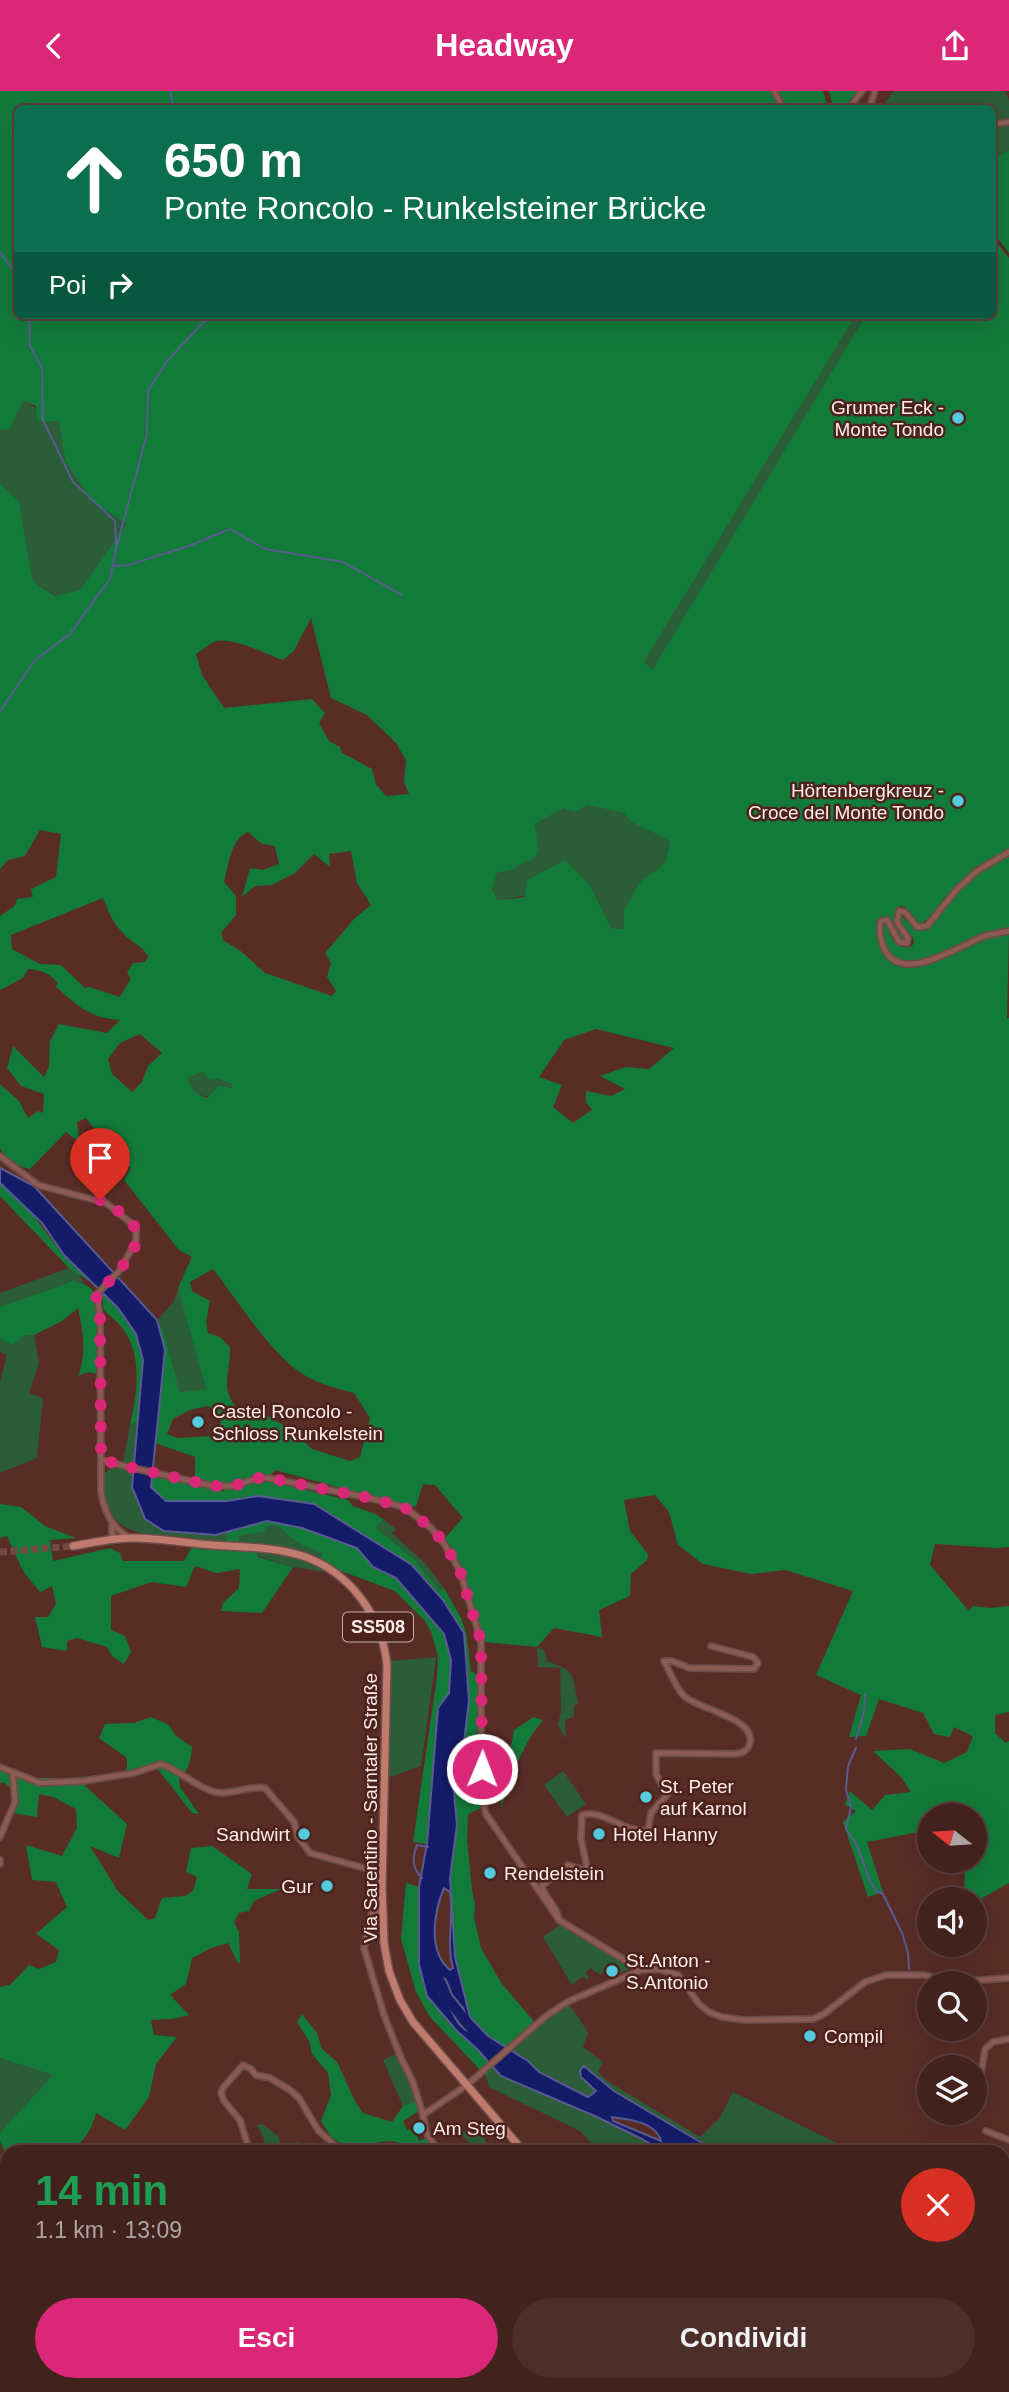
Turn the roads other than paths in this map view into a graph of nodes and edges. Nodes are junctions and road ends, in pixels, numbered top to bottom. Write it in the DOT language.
graph roads {
  1 [pos="862,91"];
  2 [pos="851,105"];
  3 [pos="1009,852"];
  4 [pos="1009,931"];
  5 [pos="0,1156"];
  6 [pos="101,1459"];
  7 [pos="112,1522"];
  8 [pos="120,1530"];
  9 [pos="114,1537"];
  10 [pos="130,1538"];
  11 [pos="73,1546"];
  12 [pos="711,1646"];
  13 [pos="0,1767"];
  14 [pos="12,1773"];
  15 [pos="0,1837"];
  16 [pos="383,1873"];
  17 [pos="383,1910"];
  18 [pos="559,1920"];
  19 [pos="641,1970"];
  20 [pos="1009,1978"];
  21 [pos="1009,2039"];
  22 [pos="984,2055"];
  23 [pos="470,2083"];
  24 [pos="423,2115"];
  25 [pos="986,2131"];
  26 [pos="1009,2140"];
  27 [pos="248,2145"];
  28 [pos="335,2145"];
  29 [pos="435,2145"];
  30 [pos="519,2145"];
  1 -- 2 [label="street"];
  3 -- 4 [label="street"];
  5 -- 6 [label="street"];
  6 -- 7 [label="street"];
  6 -- 18 [label="street"];
  7 -- 8 [label="street"];
  7 -- 9 [label="street"];
  8 -- 9 [label="street"];
  8 -- 10 [label="street"];
  9 -- 10 [label="main road, Via Sarentino - Sarntaler Straße / SS508"];
  9 -- 11 [label="main road, SS508"];
  10 -- 16 [label="main road, Via Sarentino - Sarntaler Straße / SS508"];
  12 -- 18 [label="street"];
  13 -- 14 [label="street"];
  14 -- 15 [label="street"];
  14 -- 16 [label="street"];
  16 -- 17 [label="main road, Via Sarentino - Sarntaler Straße"];
  17 -- 23 [label="main road, Via Sarentino - Sarntaler Straße"];
  17 -- 24 [label="street"];
  18 -- 19 [label="street"];
  19 -- 20 [label="street"];
  19 -- 23 [label="street"];
  21 -- 22 [label="street"];
  23 -- 24 [label="street"];
  23 -- 30 [label="main road, Via Sarentino - Sarntaler Straße"];
  24 -- 29 [label="street"];
  25 -- 26 [label="street"];
  27 -- 28 [label="street"];
}
